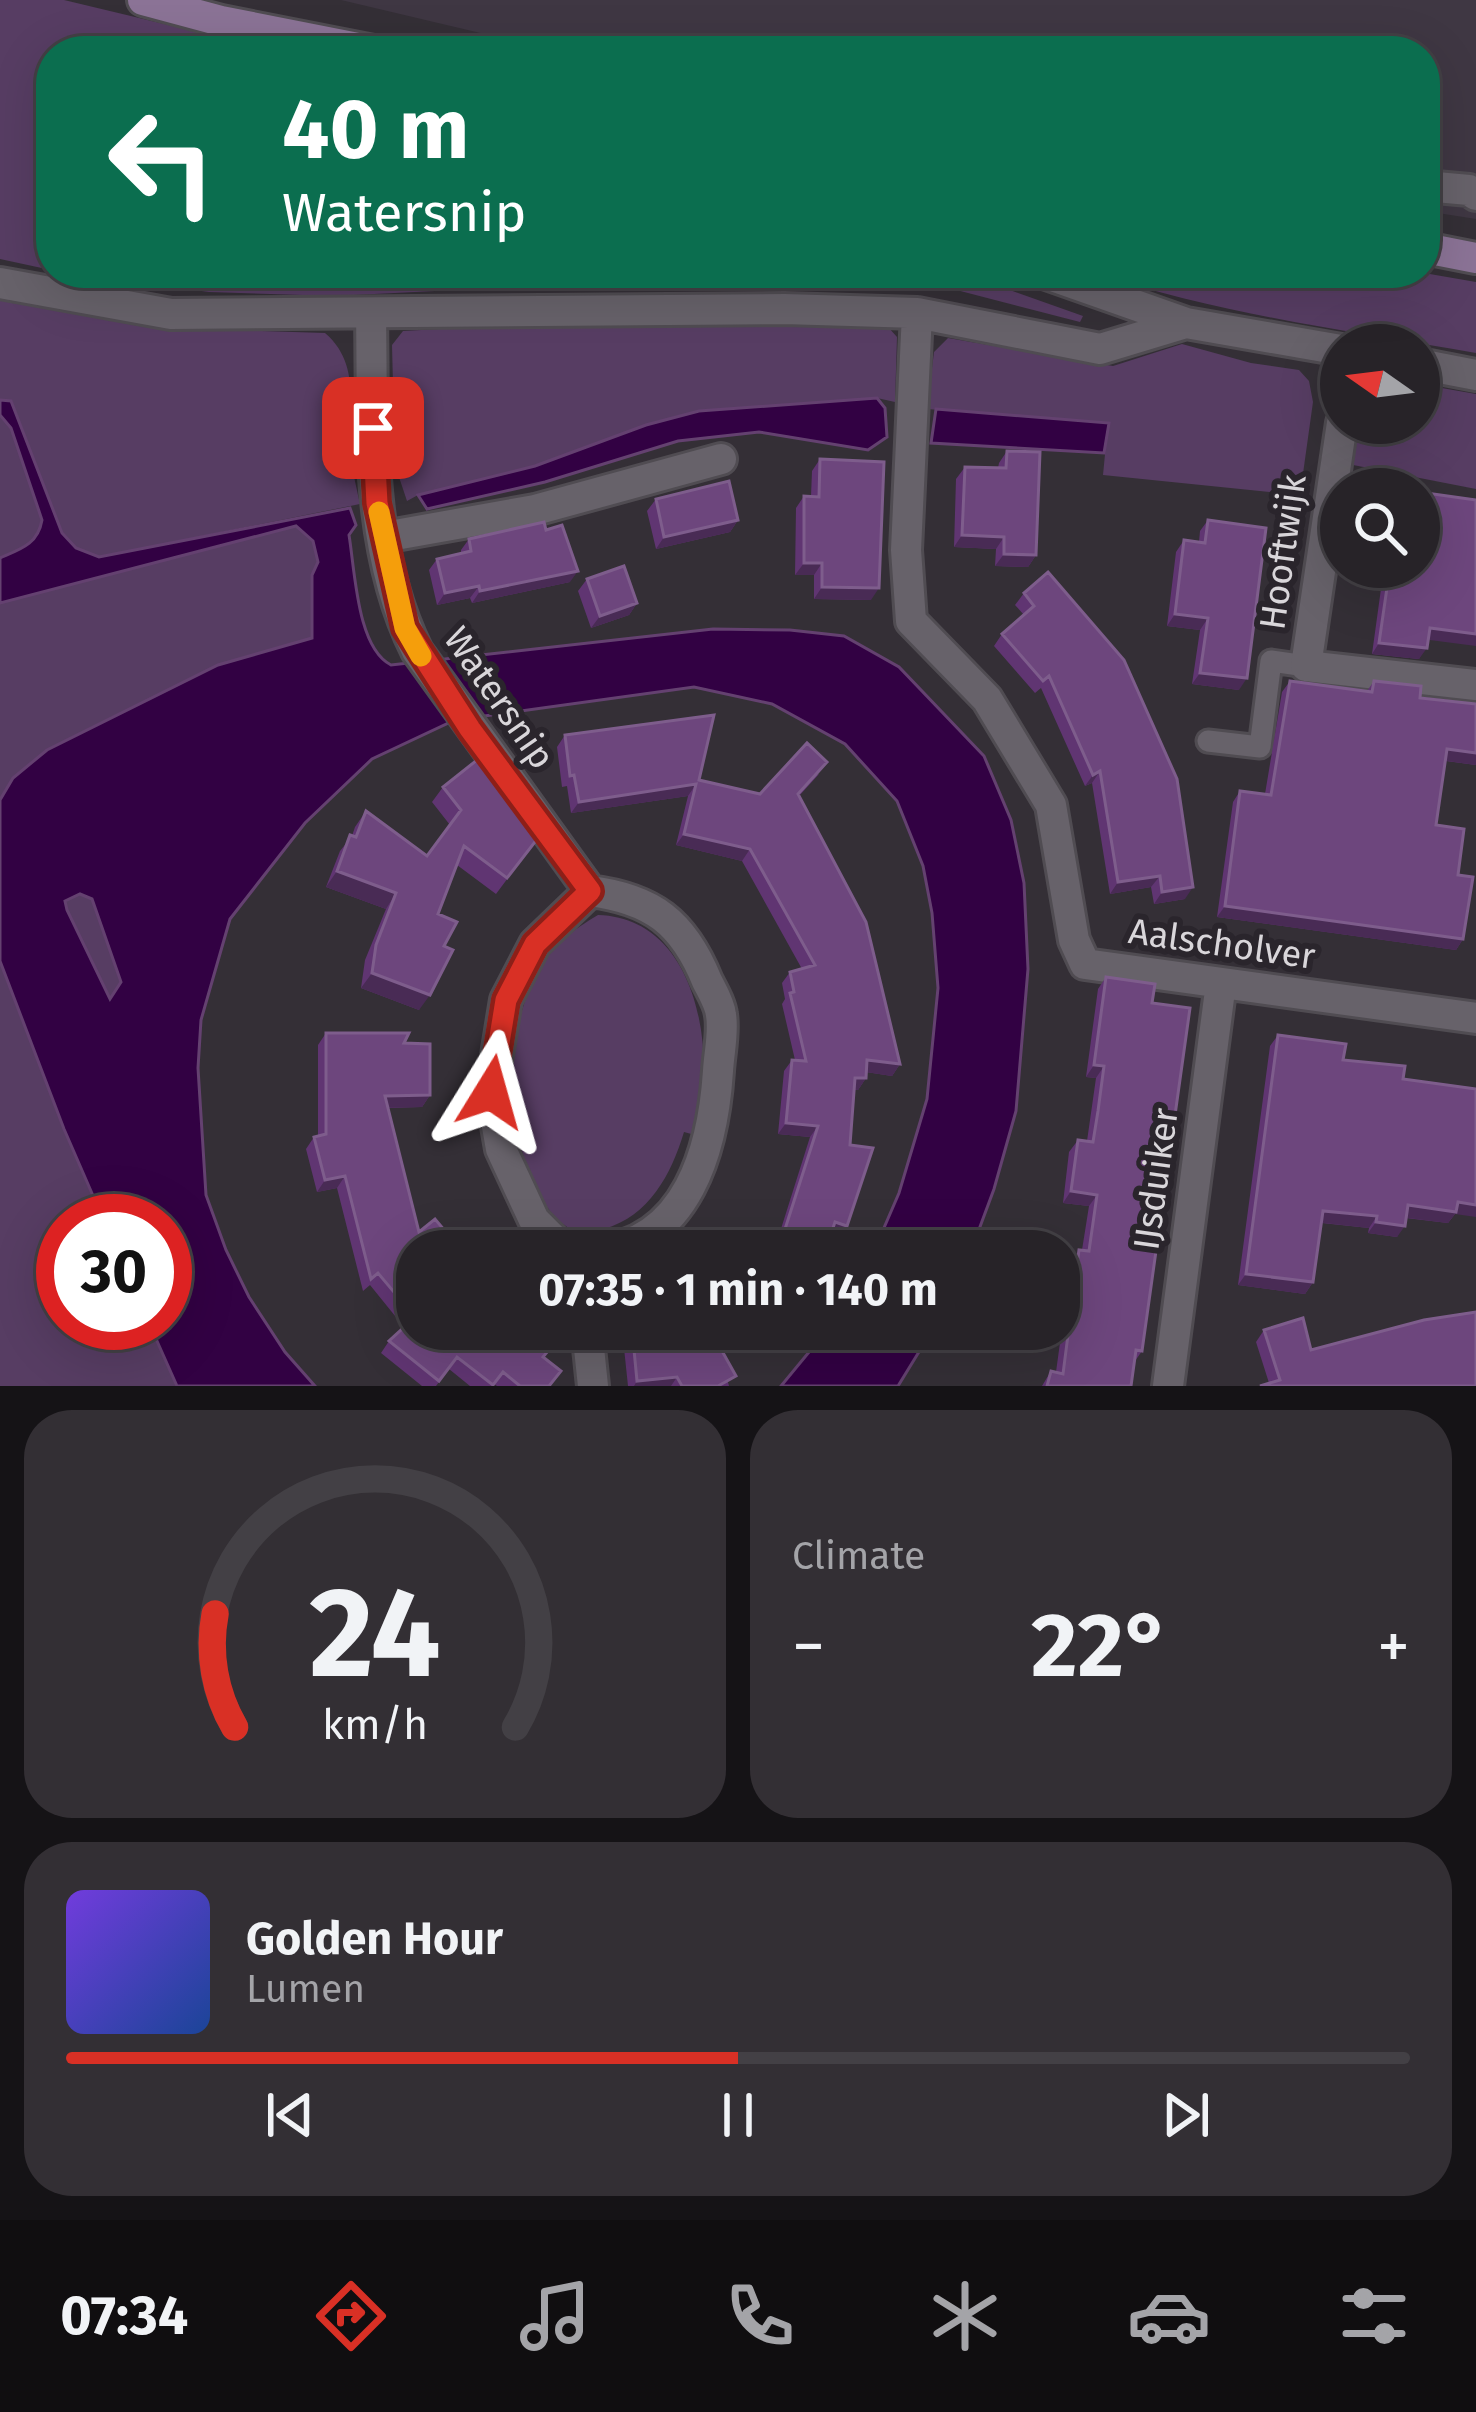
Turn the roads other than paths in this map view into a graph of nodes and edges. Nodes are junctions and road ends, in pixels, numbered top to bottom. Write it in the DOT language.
graph roads {
  1 [pos="143,0"];
  2 [pos="298,36"];
  3 [pos="1440,187"];
  4 [pos="1476,195"];
  5 [pos="1440,251"];
  6 [pos="1476,258"];
  7 [pos="0,283"];
  8 [pos="1087,288"];
  9 [pos="917,313"];
  10 [pos="370,315"];
  11 [pos="1186,323"];
  12 [pos="1320,346"];
  13 [pos="1440,368"];
  14 [pos="1476,374"];
  15 [pos="1339,444"];
  16 [pos="721,459"];
  17 [pos="384,537"];
  18 [pos="1306,666"];
  19 [pos="1476,685"];
  20 [pos="1208,740"];
  21 [pos="590,891"];
  22 [pos="1221,983"];
  23 [pos="1476,1018"];
  24 [pos="544,1230"];
  25 [pos="653,1230"];
  26 [pos="589,1350"];
  27 [pos="593,1386"];
  28 [pos="1168,1386"];
  1 -- 2 [label="main road"];
  3 -- 4 [label="street"];
  5 -- 6 [label="main road"];
  7 -- 10 [label="street"];
  8 -- 11 [label="street"];
  9 -- 10 [label="street"];
  9 -- 11 [label="street"];
  9 -- 22 [label="street, Aalscholver"];
  10 -- 17 [label="street, Watersnip"];
  11 -- 12 [label="street"];
  13 -- 14 [label="street"];
  15 -- 18 [label="street, Hooftwijk"];
  16 -- 17 [label="street"];
  17 -- 21 [label="street, Watersnip"];
  18 -- 19 [label="street, Hooftwijk"];
  18 -- 20 [label="lane"];
  21 -- 24 [label="street"];
  21 -- 25 [label="street"];
  22 -- 23 [label="street, Aalscholver"];
  22 -- 28 [label="street, IJsduiker"];
  26 -- 27 [label="street"];
}
